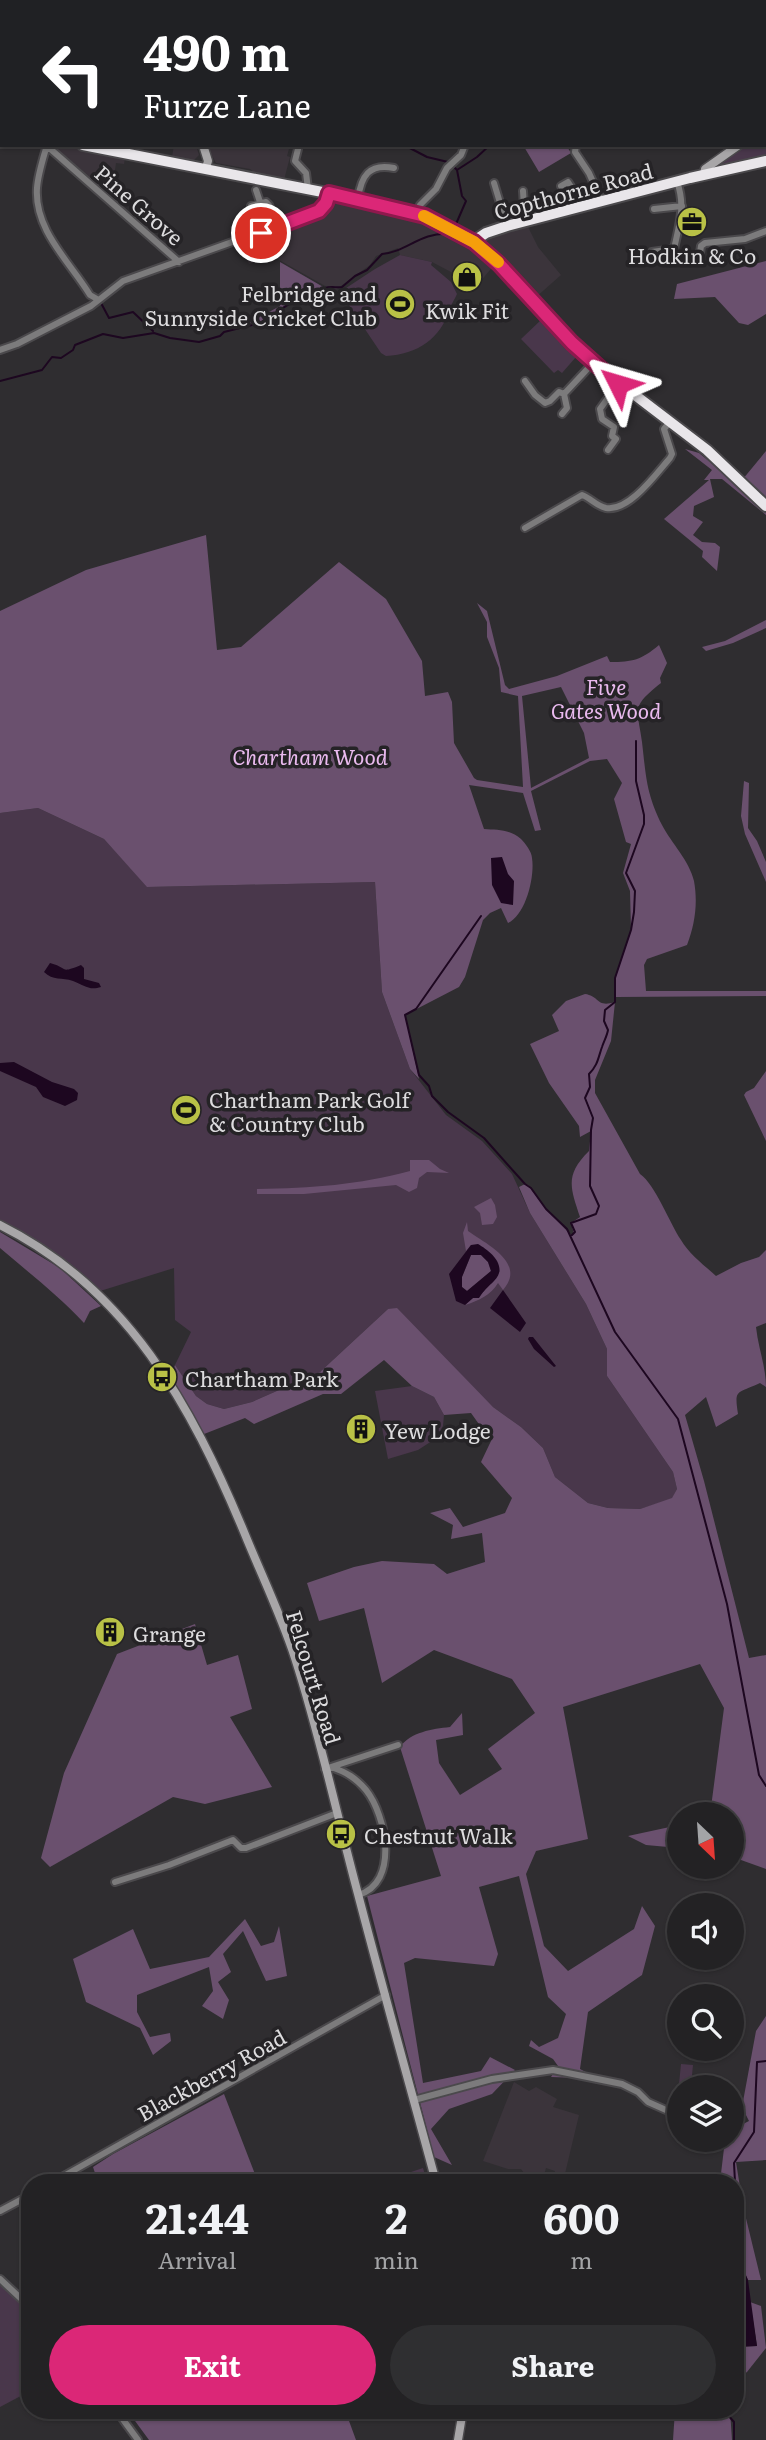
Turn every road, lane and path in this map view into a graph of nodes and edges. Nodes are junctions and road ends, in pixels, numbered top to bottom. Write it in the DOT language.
graph roads {
  1 [pos="54,0"];
  2 [pos="68,0"];
  3 [pos="47,147"];
  4 [pos="48,147"];
  5 [pos="94,147"];
  6 [pos="204,147"];
  7 [pos="298,147"];
  8 [pos="464,147"];
  9 [pos="576,147"];
  10 [pos="736,147"];
  11 [pos="766,161"];
  12 [pos="206,168"];
  13 [pos="394,168"];
  14 [pos="704,175"];
  15 [pos="677,182"];
  16 [pos="494,183"];
  17 [pos="561,186"];
  18 [pos="308,189"];
  19 [pos="256,191"];
  20 [pos="523,191"];
  21 [pos="329,193"];
  22 [pos="358,199"];
  23 [pos="260,202"];
  24 [pos="602,202"];
  25 [pos="251,206"];
  26 [pos="682,206"];
  27 [pos="584,207"];
  28 [pos="654,209"];
  29 [pos="417,213"];
  30 [pos="528,221"];
  31 [pos="278,226"];
  32 [pos="507,226"];
  33 [pos="766,231"];
  34 [pos="474,242"];
  35 [pos="652,252"];
  36 [pos="700,253"];
  37 [pos="179,262"];
  38 [pos="97,299"];
  39 [pos="0,350"];
  40 [pos="593,363"];
  41 [pos="525,381"];
  42 [pos="618,384"];
  43 [pos="564,394"];
  44 [pos="562,414"];
  45 [pos="669,423"];
  46 [pos="608,450"];
  47 [pos="766,506"];
  48 [pos="525,528"];
  49 [pos="0,1225"];
  50 [pos="398,1745"];
  51 [pos="328,1768"];
  52 [pos="338,1813"];
  53 [pos="115,1882"];
  54 [pos="358,1895"];
  55 [pos="386,1995"];
  56 [pos="414,2100"];
  57 [pos="666,2110"];
  58 [pos="66,2174"];
  59 [pos="434,2174"];
  60 [pos="21,2200"];
  61 [pos="0,2211"];
  62 [pos="0,2279"];
  63 [pos="21,2299"];
  64 [pos="123,2419"];
  65 [pos="462,2419"];
  66 [pos="138,2440"];
  67 [pos="458,2440"];
  1 -- 2 [label="street"];
  3 -- 38 [label="street"];
  4 -- 37 [label="street, Pine Grove"];
  5 -- 12 [label="highway"];
  6 -- 12 [label="street"];
  7 -- 18 [label="street"];
  8 -- 29 [label="street"];
  9 -- 24 [label="street"];
  10 -- 14 [label="street"];
  11 -- 14 [label="highway, Copthorne Road"];
  12 -- 18 [label="highway"];
  13 -- 22 [label="street"];
  14 -- 15 [label="highway, Copthorne Road"];
  15 -- 24 [label="highway, Copthorne Road"];
  15 -- 26 [label="street"];
  16 -- 32 [label="street"];
  17 -- 27 [label="street"];
  18 -- 21 [label="highway"];
  19 -- 23 [label="street"];
  20 -- 30 [label="street"];
  21 -- 22 [label="highway"];
  21 -- 31 [label="street"];
  22 -- 29 [label="highway"];
  23 -- 25 [label="street"];
  23 -- 31 [label="street"];
  24 -- 27 [label="highway, Copthorne Road"];
  26 -- 28 [label="street"];
  26 -- 35 [label="street"];
  27 -- 30 [label="highway, Copthorne Road"];
  29 -- 34 [label="highway"];
  30 -- 32 [label="highway, Copthorne Road"];
  31 -- 37 [label="street"];
  32 -- 34 [label="highway, Copthorne Road"];
  33 -- 36 [label="street"];
  34 -- 40 [label="highway"];
  37 -- 38 [label="street"];
  38 -- 39 [label="street"];
  40 -- 42 [label="highway"];
  40 -- 43 [label="street"];
  41 -- 43 [label="street"];
  42 -- 45 [label="highway"];
  42 -- 46 [label="street"];
  43 -- 44 [label="street"];
  45 -- 47 [label="highway"];
  45 -- 48 [label="street"];
  49 -- 51 [label="street, Felcourt Road"];
  50 -- 51 [label="street"];
  51 -- 52 [label="street, Felcourt Road"];
  51 -- 54 [label="street"];
  52 -- 53 [label="street"];
  52 -- 54 [label="street, Felcourt Road"];
  54 -- 55 [label="street, Felcourt Road"];
  55 -- 56 [label="street, Felcourt Road"];
  55 -- 58 [label="street, Blackberry Road"];
  56 -- 57 [label="street"];
  56 -- 59 [label="street, Felcourt Road"];
  60 -- 61 [label="street"];
  62 -- 63 [label="street"];
  64 -- 66 [label="street"];
  65 -- 67 [label="street"];
}
